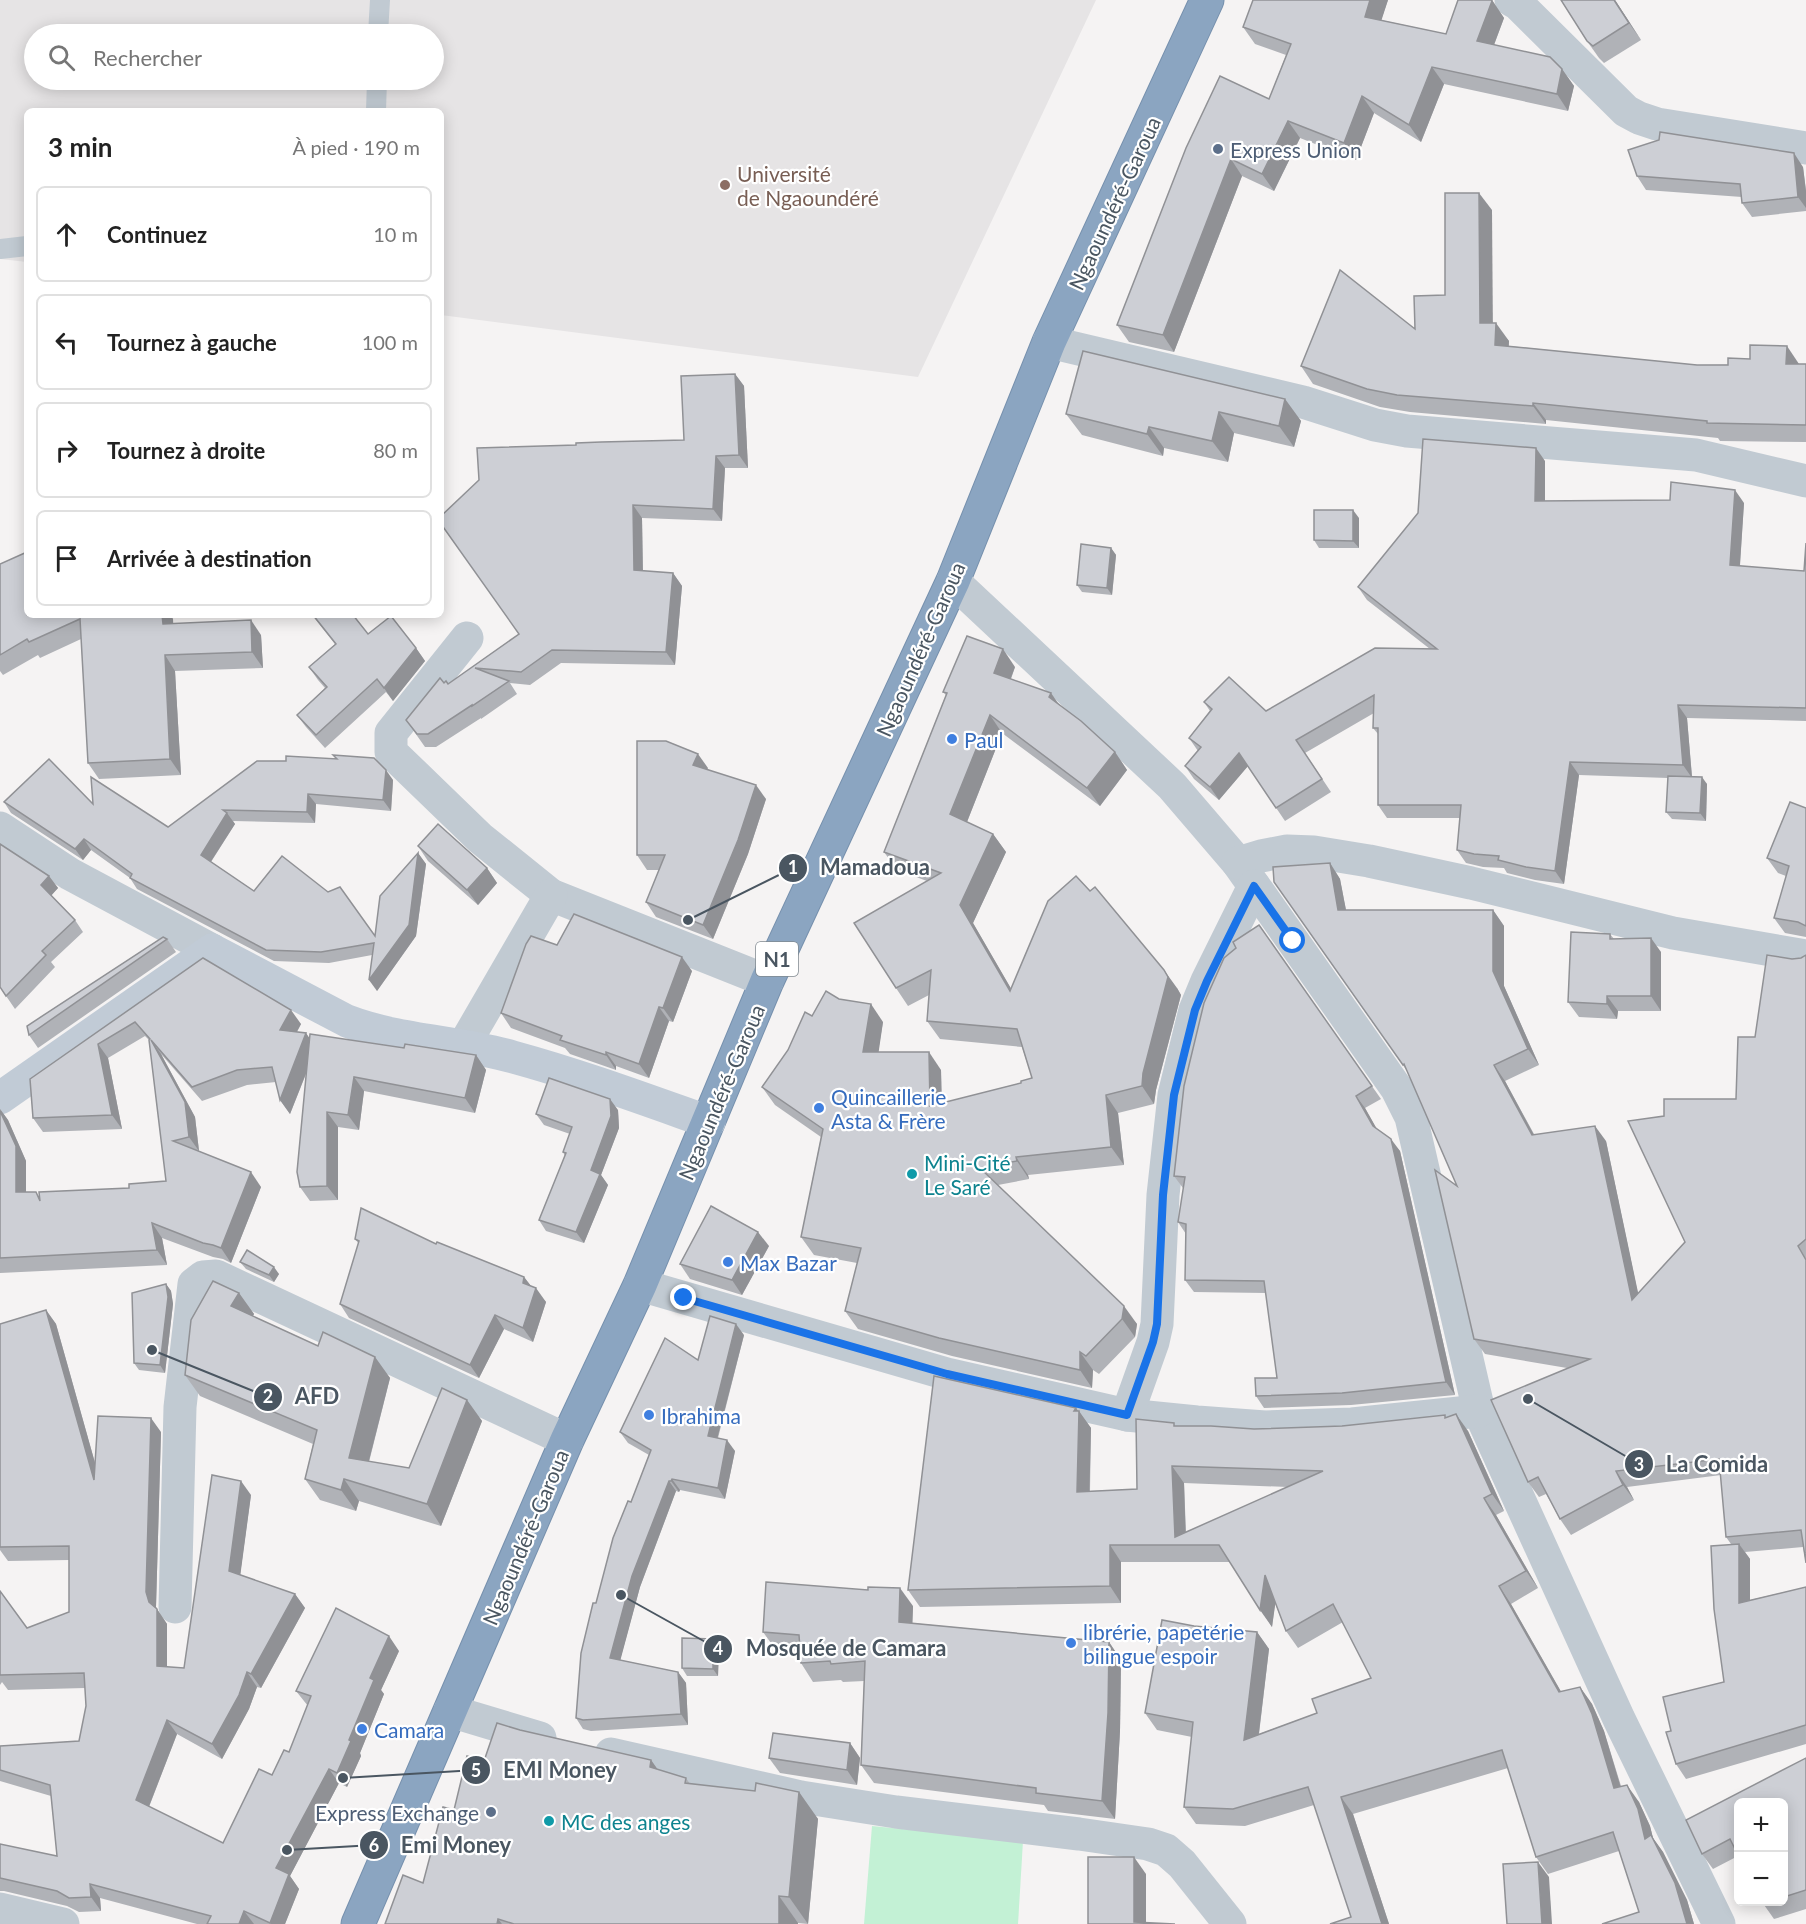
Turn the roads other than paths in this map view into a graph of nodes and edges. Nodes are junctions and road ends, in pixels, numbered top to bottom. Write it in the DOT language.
graph roads {
  1 [pos="380,0"];
  2 [pos="1511,0"];
  3 [pos="1210,3"];
  4 [pos="379,24"];
  5 [pos="376,90"];
  6 [pos="376,108"];
  7 [pos="1806,148"];
  8 [pos="24,246"];
  9 [pos="0,249"];
  10 [pos="1049,342"];
  11 [pos="1806,481"];
  12 [pos="953,580"];
  13 [pos="467,638"];
  14 [pos="0,828"];
  15 [pos="1246,874"];
  16 [pos="550,895"];
  17 [pos="212,950"];
  18 [pos="1806,956"];
  19 [pos="767,981"];
  20 [pos="464,1045"];
  21 [pos="0,1098"];
  22 [pos="709,1122"];
  23 [pos="640,1285"];
  24 [pos="1479,1411"];
  25 [pos="1127,1415"];
  26 [pos="567,1440"];
  27 [pos="175,1608"];
  28 [pos="450,1711"];
  29 [pos="0,1909"];
  30 [pos="63,1924"];
  31 [pos="358,1924"];
  32 [pos="1230,1924"];
  33 [pos="1719,1924"];
  1 -- 4 [label="lane"];
  2 -- 7 [label="street"];
  3 -- 10 [label="highway, Ngaoundéré-Garoua / N1"];
  5 -- 6 [label="lane"];
  8 -- 9 [label="lane"];
  10 -- 11 [label="street"];
  10 -- 12 [label="highway, Ngaoundéré-Garoua / N1"];
  12 -- 15 [label="street"];
  12 -- 19 [label="highway, Ngaoundéré-Garoua / N1"];
  13 -- 16 [label="street"];
  14 -- 17 [label="street"];
  15 -- 18 [label="street"];
  15 -- 24 [label="street"];
  15 -- 25 [label="street"];
  16 -- 19 [label="street"];
  16 -- 20 [label="street"];
  17 -- 20 [label="street"];
  17 -- 21 [label="street"];
  19 -- 22 [label="highway, Ngaoundéré-Garoua / N1"];
  20 -- 22 [label="street"];
  22 -- 23 [label="highway, Ngaoundéré-Garoua / N1"];
  23 -- 25 [label="street"];
  23 -- 26 [label="highway, Ngaoundéré-Garoua / N1"];
  24 -- 25 [label="street"];
  24 -- 33 [label="street"];
  26 -- 27 [label="street"];
  26 -- 28 [label="highway, Ngaoundéré-Garoua / N1"];
  28 -- 31 [label="highway, Ngaoundéré-Garoua / N1"];
  28 -- 32 [label="street"];
  29 -- 30 [label="street"];
}
